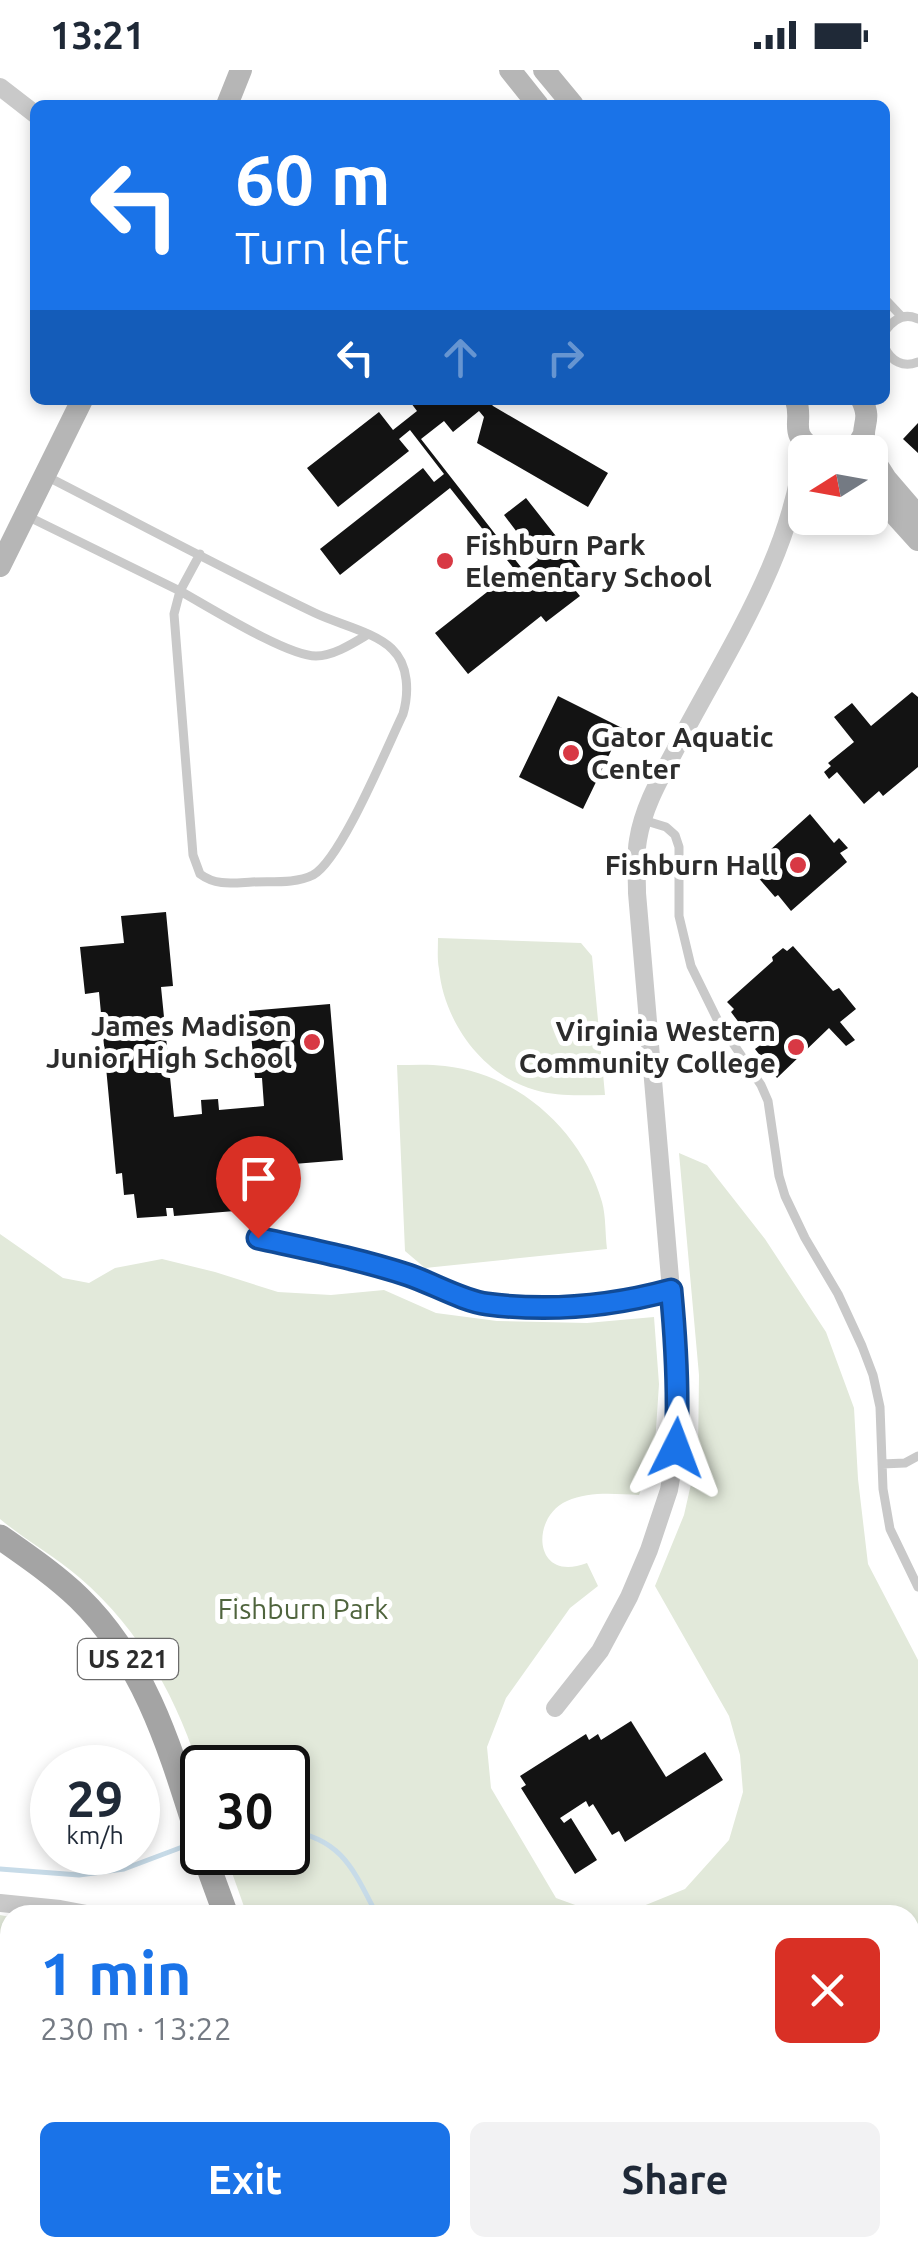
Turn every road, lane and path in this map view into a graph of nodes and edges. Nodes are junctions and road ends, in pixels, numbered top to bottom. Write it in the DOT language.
graph roads {
  1 [pos="510,70"];
  2 [pos="544,70"];
  3 [pos="243,74"];
  4 [pos="0,87"];
  5 [pos="230,100"];
  6 [pos="534,100"];
  7 [pos="569,100"];
  8 [pos="30,110"];
  9 [pos="890,305"];
  10 [pos="902,316"];
  11 [pos="918,318"];
  12 [pos="890,325"];
  13 [pos="890,357"];
  14 [pos="918,362"];
  15 [pos="80,405"];
  16 [pos="799,405"];
  17 [pos="864,405"];
  18 [pos="802,435"];
  19 [pos="868,435"];
  20 [pos="44,476"];
  21 [pos="888,481"];
  22 [pos="888,507"];
  23 [pos="25,515"];
  24 [pos="918,516"];
  25 [pos="788,521"];
  26 [pos="918,540"];
  27 [pos="200,554"];
  28 [pos="0,566"];
  29 [pos="180,592"];
  30 [pos="367,635"];
  31 [pos="643,820"];
  32 [pos="258,1238"];
  33 [pos="671,1290"];
  34 [pos="918,1456"];
  35 [pos="882,1464"];
  36 [pos="0,1537"];
  37 [pos="918,1587"];
  38 [pos="556,1708"];
  39 [pos="180,1779"];
  40 [pos="212,1875"];
  41 [pos="222,1905"];
  1 -- 6 [label="main road"];
  2 -- 7 [label="main road"];
  3 -- 5 [label="main road"];
  4 -- 8 [label="street"];
  9 -- 10 [label="lane"];
  10 -- 11 [label="lane"];
  10 -- 12 [label="lane"];
  13 -- 14 [label="lane"];
  15 -- 20 [label="main road"];
  16 -- 18 [label="main road"];
  17 -- 19 [label="main road"];
  20 -- 23 [label="main road"];
  20 -- 27 [label="lane"];
  21 -- 24 [label="main road"];
  22 -- 26 [label="main road"];
  23 -- 28 [label="main road"];
  23 -- 29 [label="lane"];
  25 -- 31 [label="street"];
  27 -- 29 [label="lane"];
  27 -- 30 [label="lane"];
  29 -- 30 [label="lane"];
  29 -- 30 [label="lane"];
  31 -- 33 [label="street"];
  31 -- 35 [label="lane"];
  32 -- 33 [label="lane"];
  33 -- 38 [label="street"];
  34 -- 35 [label="lane"];
  35 -- 37 [label="lane"];
  36 -- 39 [label="main road, US 221"];
  40 -- 41 [label="main road, US 221"];
}
